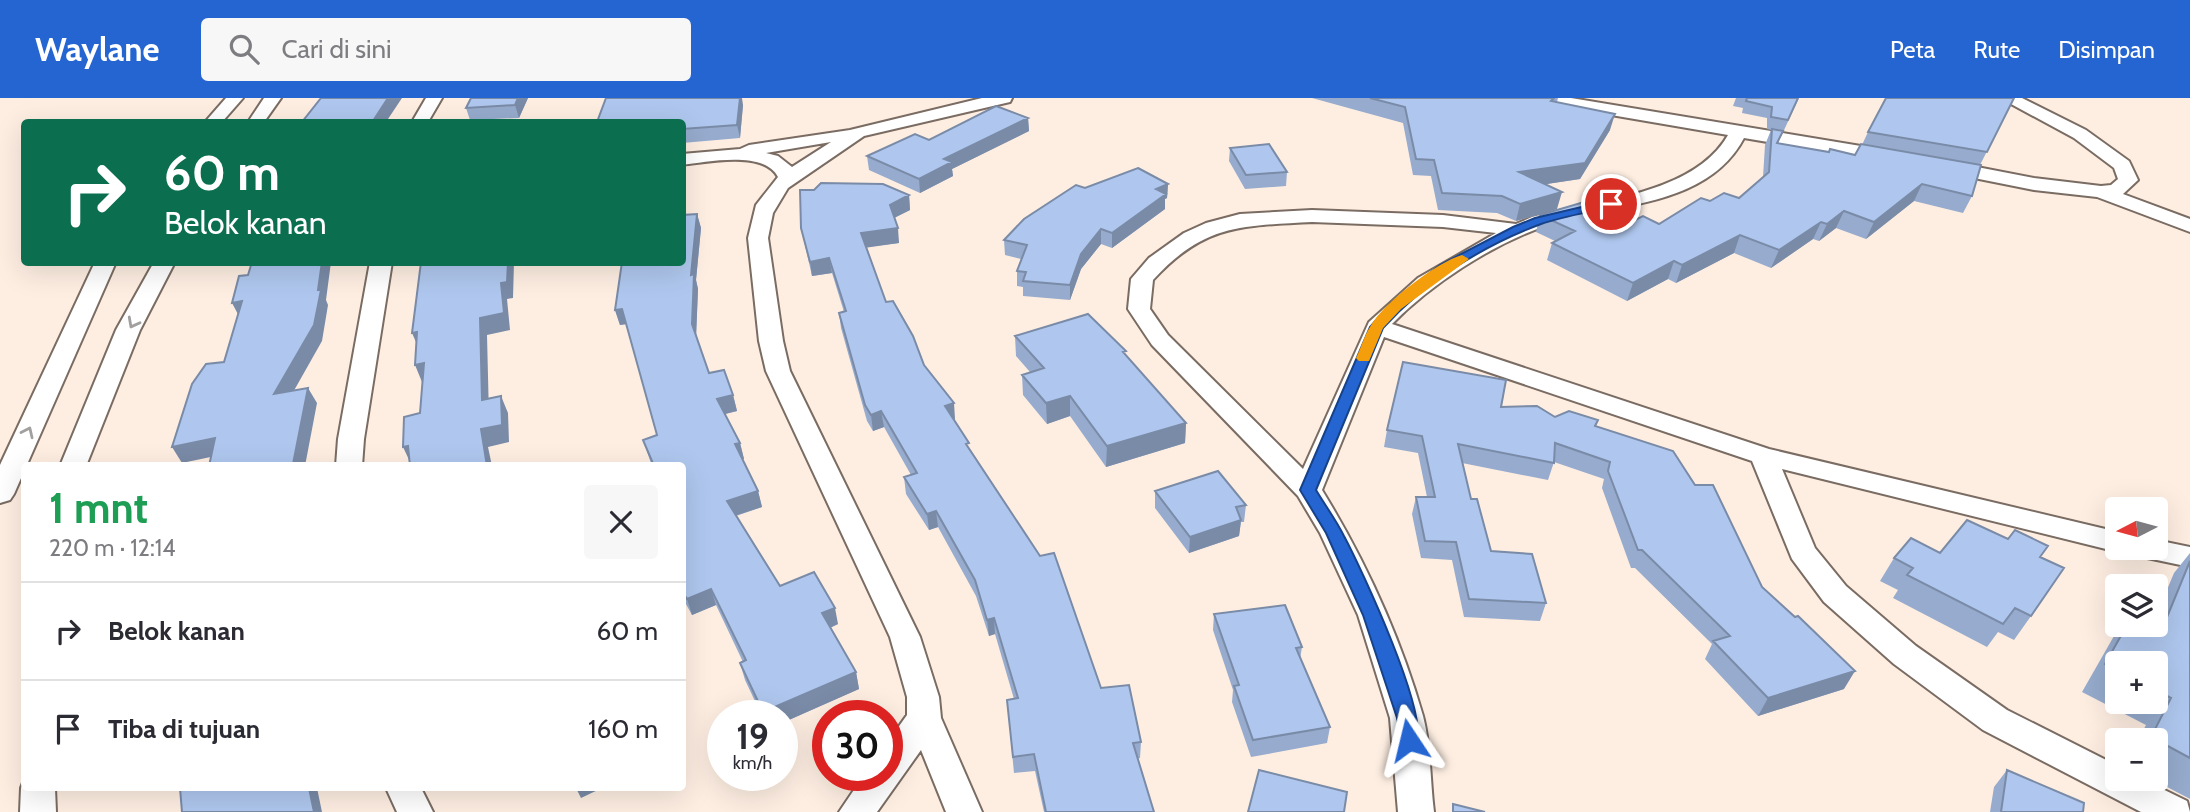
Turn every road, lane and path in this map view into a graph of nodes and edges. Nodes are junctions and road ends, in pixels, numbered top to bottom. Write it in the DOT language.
graph roads {
  1 [pos="236,98"];
  2 [pos="273,98"];
  3 [pos="434,98"];
  4 [pos="1003,98"];
  5 [pos="1541,98"];
  6 [pos="2008,98"];
  7 [pos="216,119"];
  8 [pos="258,119"];
  9 [pos="422,119"];
  10 [pos="858,132"];
  11 [pos="1738,133"];
  12 [pos="726,154"];
  13 [pos="686,159"];
  14 [pos="1909,160"];
  15 [pos="1934,165"];
  16 [pos="788,178"];
  17 [pos="2101,192"];
  18 [pos="2190,226"];
  19 [pos="1518,230"];
  20 [pos="104,266"];
  21 [pos="163,266"];
  22 [pos="380,266"];
  23 [pos="1377,327"];
  24 [pos="1763,456"];
  25 [pos="76,462"];
  26 [pos="349,462"];
  27 [pos="1308,490"];
  28 [pos="0,494"];
  29 [pos="2105,539"];
  30 [pos="2168,553"];
  31 [pos="2190,557"];
  32 [pos="925,718"];
  33 [pos="903,749"];
  34 [pos="38,791"];
  35 [pos="404,791"];
  36 [pos="873,791"];
  37 [pos="38,812"];
  38 [pos="415,812"];
  39 [pos="858,812"];
  40 [pos="964,812"];
  41 [pos="1416,812"];
  42 [pos="2174,812"];
  1 -- 7 [label="street"];
  2 -- 8 [label="street"];
  3 -- 9 [label="street"];
  4 -- 10 [label="street"];
  5 -- 11 [label="street"];
  6 -- 17 [label="street"];
  10 -- 12 [label="street"];
  10 -- 16 [label="street"];
  11 -- 14 [label="street"];
  11 -- 19 [label="street"];
  12 -- 13 [label="street"];
  12 -- 16 [label="street"];
  15 -- 17 [label="street"];
  16 -- 32 [label="street"];
  17 -- 18 [label="street"];
  19 -- 23 [label="street"];
  19 -- 27 [label="street"];
  28 -- 20 [label="street, one-way"];
  21 -- 25 [label="street, one-way"];
  22 -- 26 [label="street"];
  23 -- 24 [label="street"];
  23 -- 27 [label="street"];
  24 -- 29 [label="street"];
  24 -- 42 [label="street"];
  27 -- 41 [label="street"];
  30 -- 31 [label="street"];
  32 -- 33 [label="street"];
  32 -- 40 [label="street"];
  34 -- 37 [label="street"];
  35 -- 38 [label="street"];
  36 -- 39 [label="street"];
}
